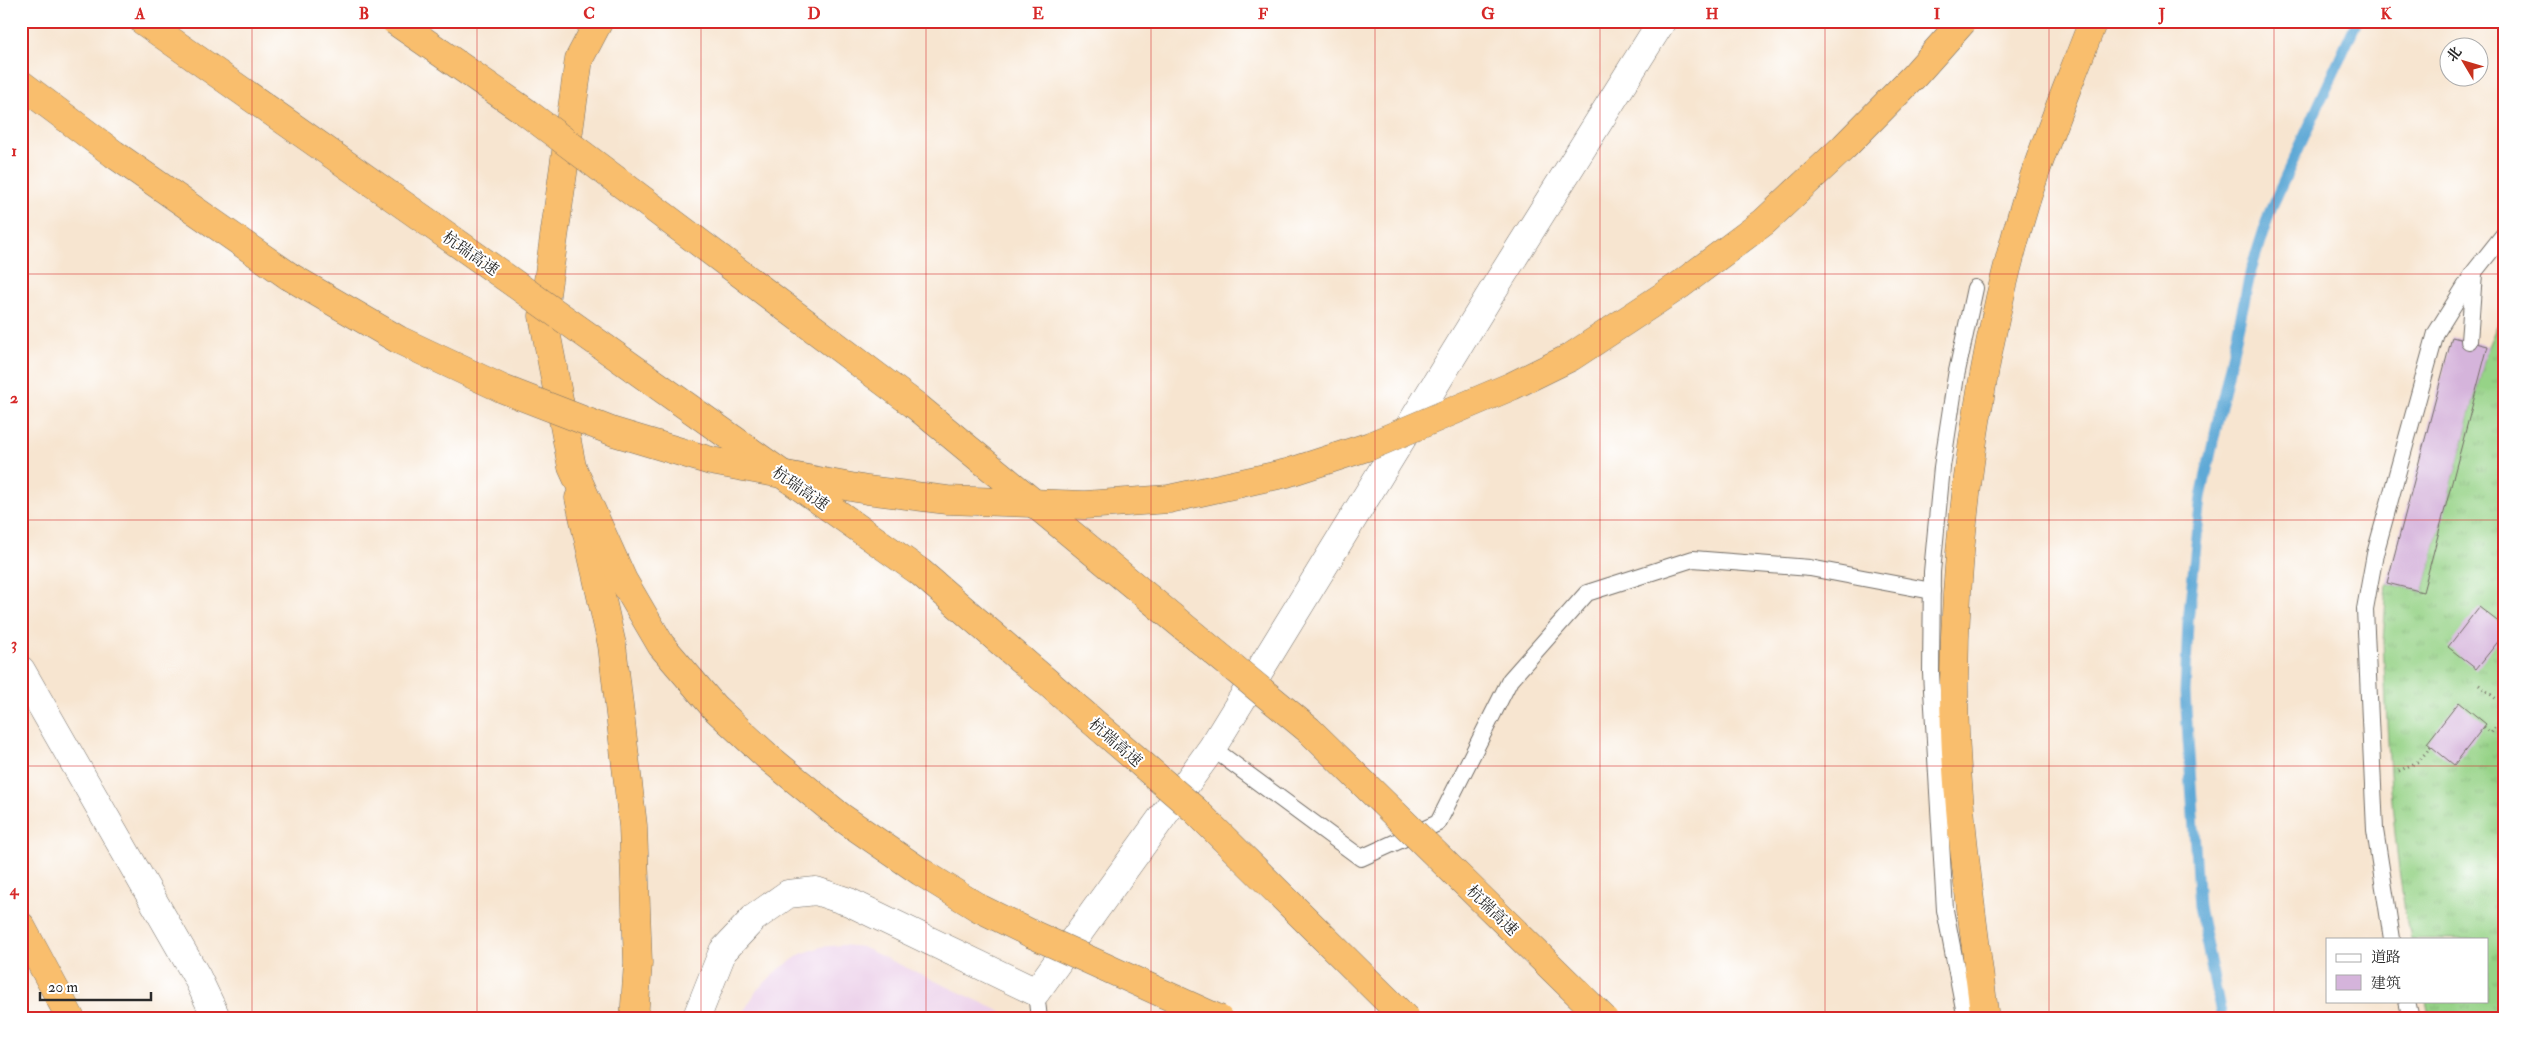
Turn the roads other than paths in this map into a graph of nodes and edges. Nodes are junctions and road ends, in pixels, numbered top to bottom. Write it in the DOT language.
graph roads {
  1 [pos="143,21"];
  2 [pos="395,21"];
  3 [pos="599,21"];
  4 [pos="1662,21"];
  5 [pos="1963,21"];
  6 [pos="2092,21"];
  7 [pos="21,84"];
  8 [pos="2505,233"];
  9 [pos="2474,272"];
  10 [pos="1975,288"];
  11 [pos="2470,341"];
  12 [pos="572,467"];
  13 [pos="1932,591"];
  14 [pos="21,670"];
  15 [pos="1212,748"];
  16 [pos="21,926"];
  17 [pos="2392,938"];
  18 [pos="1036,992"];
  19 [pos="2407,1002"];
  20 [pos="71,1019"];
  21 [pos="217,1019"];
  22 [pos="634,1019"];
  23 [pos="696,1019"];
  24 [pos="1039,1019"];
  25 [pos="1219,1019"];
  26 [pos="1406,1019"];
  27 [pos="1604,1019"];
  28 [pos="1966,1019"];
  29 [pos="1985,1019"];
  30 [pos="2411,1019"];
  1 -- 26 [label="highway, 杭瑞高速, bridge"];
  2 -- 27 [label="highway, 杭瑞高速, bridge"];
  3 -- 12 [label="highway, bridge"];
  4 -- 15 [label="street"];
  5 -- 7 [label="highway, bridge"];
  6 -- 29 [label="highway"];
  8 -- 9 [label="lane"];
  9 -- 11 [label="lane"];
  9 -- 17 [label="lane"];
  10 -- 13 [label="lane"];
  12 -- 22 [label="highway"];
  12 -- 25 [label="highway, bridge"];
  13 -- 15 [label="lane"];
  13 -- 28 [label="lane"];
  14 -- 21 [label="street"];
  15 -- 18 [label="street"];
  16 -- 20 [label="highway"];
  18 -- 23 [label="street"];
  18 -- 24 [label="lane"];
  19 -- 30 [label="lane"];
}
